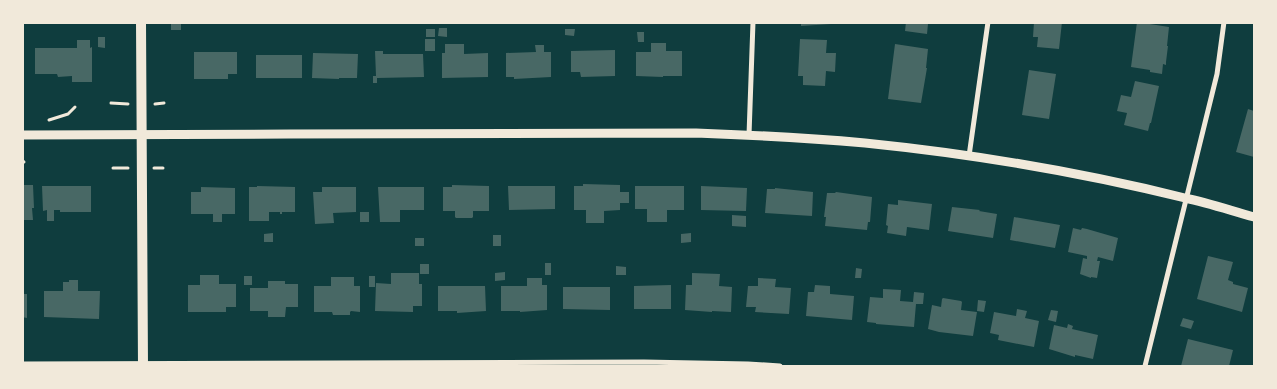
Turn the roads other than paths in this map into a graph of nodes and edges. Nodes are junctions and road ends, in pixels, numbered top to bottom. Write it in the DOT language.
graph roads {
  1 [pos="141,22"];
  2 [pos="753,22"];
  3 [pos="988,22"];
  4 [pos="1224,22"];
  5 [pos="142,135"];
  6 [pos="748,135"];
  7 [pos="22,136"];
  8 [pos="969,156"];
  9 [pos="1186,198"];
  10 [pos="1254,217"];
  11 [pos="22,364"];
  12 [pos="142,365"];
  13 [pos="780,366"];
  14 [pos="1145,366"];
  1 -- 5 [label="main road"];
  2 -- 6 [label="street"];
  3 -- 8 [label="street"];
  4 -- 9 [label="street"];
  5 -- 6 [label="street"];
  5 -- 7 [label="street"];
  5 -- 12 [label="main road"];
  6 -- 8 [label="street"];
  8 -- 9 [label="street"];
  9 -- 10 [label="street"];
  9 -- 14 [label="street"];
  11 -- 12 [label="street"];
  12 -- 13 [label="street"];
}
